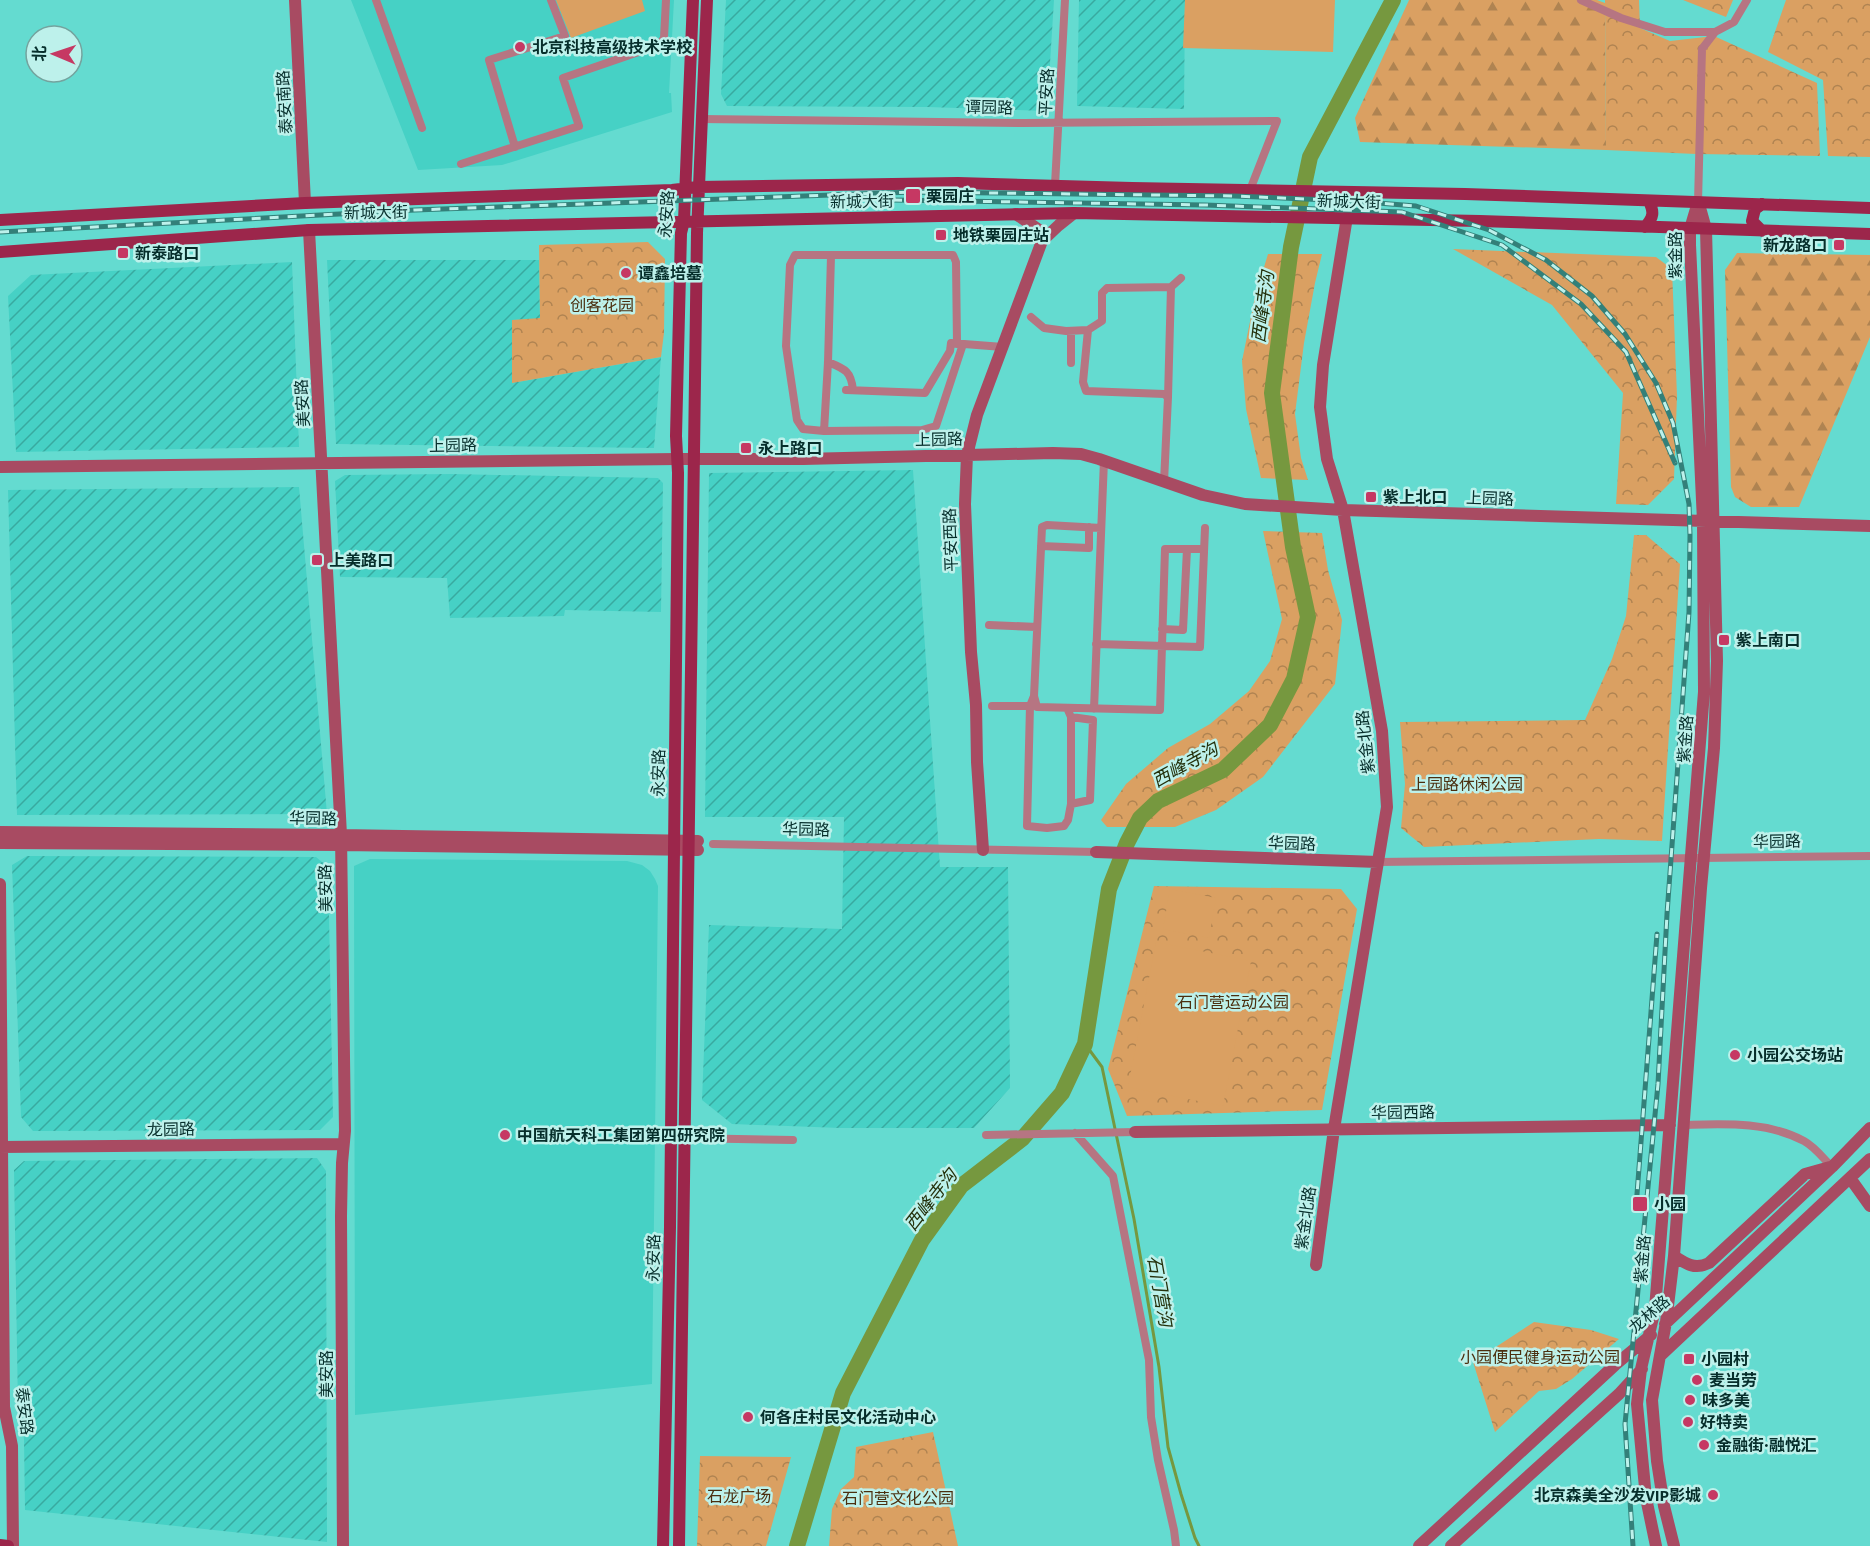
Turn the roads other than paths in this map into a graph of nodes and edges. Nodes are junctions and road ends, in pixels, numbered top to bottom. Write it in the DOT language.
graph roads {
  1 [pos="295,0"];
  2 [pos="376,0"];
  3 [pos="551,0"];
  4 [pos="666,0"];
  5 [pos="693,0"];
  6 [pos="707,0"];
  7 [pos="1065,0"];
  8 [pos="1581,0"];
  9 [pos="1747,0"];
  10 [pos="1714,32"];
  11 [pos="701,119"];
  12 [pos="1060,121"];
  13 [pos="422,128"];
  14 [pos="515,147"];
  15 [pos="461,165"];
  16 [pos="1055,185"];
  17 [pos="698,187"];
  18 [pos="685,188"];
  19 [pos="1250,190"];
  20 [pos="1649,201"];
  21 [pos="1698,202"];
  22 [pos="305,203"];
  23 [pos="1761,204"];
  24 [pos="1870,207"];
  25 [pos="1074,213"];
  26 [pos="1016,214"];
  27 [pos="1347,217"];
  28 [pos="0,220"];
  29 [pos="684,221"];
  30 [pos="697,221"];
  31 [pos="1645,227"];
  32 [pos="1690,229"];
  33 [pos="309,230"];
  34 [pos="1706,230"];
  35 [pos="1762,231"];
  36 [pos="1870,234"];
  37 [pos="1042,241"];
  38 [pos="0,252"];
  39 [pos="831,256"];
  40 [pos="1181,278"];
  41 [pos="1171,287"];
  42 [pos="1031,317"];
  43 [pos="1088,330"];
  44 [pos="1071,331"];
  45 [pos="960,344"];
  46 [pos="1002,347"];
  47 [pos="828,362"];
  48 [pos="1071,363"];
  49 [pos="1168,397"];
  50 [pos="825,431"];
  51 [pos="967,455"];
  52 [pos="677,459"];
  53 [pos="693,459"];
  54 [pos="1104,460"];
  55 [pos="321,463"];
  56 [pos="0,467"];
  57 [pos="1164,482"];
  58 [pos="1343,510"];
  59 [pos="1708,520"];
  60 [pos="1870,526"];
  61 [pos="1089,527"];
  62 [pos="1101,528"];
  63 [pos="1205,528"];
  64 [pos="1041,546"];
  65 [pos="1186,549"];
  66 [pos="1204,549"];
  67 [pos="989,625"];
  68 [pos="1037,627"];
  69 [pos="1162,629"];
  70 [pos="1096,644"];
  71 [pos="1162,647"];
  72 [pos="1034,696"];
  73 [pos="992,706"];
  74 [pos="1030,706"];
  75 [pos="1067,708"];
  76 [pos="1094,709"];
  77 [pos="1071,717"];
  78 [pos="1071,804"];
  79 [pos="0,832"];
  80 [pos="341,840"];
  81 [pos="0,843"];
  82 [pos="674,844"];
  83 [pos="713,844"];
  84 [pos="692,845"];
  85 [pos="983,850"];
  86 [pos="1096,852"];
  87 [pos="1870,856"];
  88 [pos="1698,858"];
  89 [pos="1378,862"];
  90 [pos="0,884"];
  91 [pos="1677,1125"];
  92 [pos="1870,1128"];
  93 [pos="1334,1129"];
  94 [pos="1135,1132"];
  95 [pos="1075,1133"];
  96 [pos="986,1135"];
  97 [pos="684,1137"];
  98 [pos="793,1140"];
  99 [pos="343,1144"];
  100 [pos="1,1147"];
  101 [pos="1870,1160"];
  102 [pos="1832,1167"];
  103 [pos="1850,1178"];
  104 [pos="1870,1206"];
  105 [pos="1674,1256"];
  106 [pos="1316,1265"];
  107 [pos="1666,1322"];
  108 [pos="1649,1336"];
  109 [pos="1661,1355"];
  110 [pos="1641,1369"];
  111 [pos="0,1545"];
  112 [pos="8,1546"];
  113 [pos="13,1546"];
  114 [pos="343,1546"];
  115 [pos="663,1546"];
  116 [pos="679,1546"];
  117 [pos="1176,1546"];
  118 [pos="1419,1546"];
  119 [pos="1451,1546"];
  120 [pos="1656,1546"];
  121 [pos="1674,1546"];
  1 -- 22 [label="street, 泰安南路"];
  2 -- 13 [label="street"];
  3 -- 14 [label="street"];
  4 -- 14 [label="street"];
  5 -- 18 [label="main road, 永安路"];
  6 -- 11 [label="main road, 永安路"];
  7 -- 12 [label="street, 平安路"];
  8 -- 10 [label="street"];
  9 -- 10 [label="street"];
  10 -- 21 [label="street"];
  11 -- 12 [label="street, 谭园路"];
  11 -- 17 [label="main road, 永安路"];
  12 -- 16 [label="street, 平安路"];
  12 -- 19 [label="street, 谭园路"];
  14 -- 15 [label="street"];
  16 -- 17 [label="main road, 新城大街"];
  16 -- 19 [label="main road, 新城大街"];
  17 -- 18 [label="main road, 新城大街"];
  17 -- 30 [label="main road, 永安路"];
  18 -- 22 [label="main road, 新城大街"];
  18 -- 29 [label="main road, 永安路"];
  19 -- 20 [label="main road, 新城大街"];
  20 -- 21 [label="main road, 新城大街"];
  20 -- 31 [label="main road"];
  21 -- 23 [label="main road, 新城大街"];
  21 -- 32 [label="street, 紫金路"];
  21 -- 34 [label="street, 紫金路"];
  22 -- 28 [label="main road, 新城大街"];
  23 -- 24 [label="main road, 新城大街"];
  23 -- 35 [label="main road"];
  25 -- 26 [label="main road, 新城大街"];
  25 -- 27 [label="main road, 新城大街"];
  25 -- 37 [label="street"];
  26 -- 30 [label="main road, 新城大街"];
  26 -- 37 [label="street"];
  27 -- 31 [label="main road, 新城大街"];
  27 -- 58 [label="street, 紫金北路"];
  29 -- 30 [label="main road, 新城大街"];
  29 -- 33 [label="main road, 新城大街"];
  29 -- 52 [label="main road, 永安路"];
  30 -- 53 [label="main road, 永安路"];
  31 -- 32 [label="main road, 新城大街"];
  32 -- 34 [label="main road, 新城大街"];
  32 -- 59 [label="street, 紫金路"];
  33 -- 38 [label="main road, 新城大街"];
  33 -- 55 [label="street, 美安路"];
  34 -- 35 [label="main road, 新城大街"];
  34 -- 59 [label="street, 紫金路"];
  35 -- 36 [label="main road, 新城大街"];
  37 -- 46 [label="street, 平安西路"];
  39 -- 45 [label="street"];
  39 -- 47 [label="street"];
  39 -- 50 [label="street"];
  40 -- 41 [label="street"];
  41 -- 43 [label="street"];
  41 -- 49 [label="street"];
  42 -- 44 [label="street"];
  43 -- 44 [label="street"];
  43 -- 49 [label="street"];
  44 -- 48 [label="street"];
  45 -- 46 [label="street"];
  45 -- 47 [label="street"];
  45 -- 50 [label="street"];
  46 -- 51 [label="street, 平安西路"];
  47 -- 50 [label="street"];
  49 -- 57 [label="street"];
  51 -- 53 [label="street, 上园路"];
  51 -- 54 [label="street, 上园路"];
  51 -- 85 [label="street, 平安西路"];
  52 -- 53 [label="street, 上园路"];
  52 -- 55 [label="street, 上园路"];
  52 -- 82 [label="main road, 永安路"];
  53 -- 84 [label="main road, 永安路"];
  54 -- 57 [label="street, 上园路"];
  54 -- 62 [label="street"];
  55 -- 56 [label="street, 上园路"];
  55 -- 80 [label="street, 美安路"];
  57 -- 58 [label="street, 上园路"];
  58 -- 59 [label="street, 上园路"];
  58 -- 89 [label="street, 紫金北路"];
  59 -- 60 [label="street, 上园路"];
  59 -- 88 [label="street, 紫金路"];
  61 -- 62 [label="street"];
  61 -- 64 [label="street"];
  61 -- 64 [label="street"];
  62 -- 70 [label="street"];
  63 -- 66 [label="street"];
  64 -- 68 [label="street"];
  65 -- 66 [label="street"];
  65 -- 69 [label="street"];
  65 -- 69 [label="street"];
  66 -- 71 [label="street"];
  67 -- 68 [label="street"];
  68 -- 72 [label="street"];
  69 -- 71 [label="street"];
  70 -- 71 [label="street"];
  70 -- 76 [label="street"];
  71 -- 76 [label="street"];
  72 -- 74 [label="street"];
  72 -- 75 [label="street"];
  73 -- 74 [label="street"];
  74 -- 78 [label="street"];
  75 -- 76 [label="street"];
  75 -- 77 [label="street"];
  77 -- 78 [label="street"];
  77 -- 78 [label="street"];
  79 -- 80 [label="street, 华园路"];
  80 -- 81 [label="street, 华园路"];
  80 -- 82 [label="street, 华园路"];
  80 -- 99 [label="street, 美安路"];
  82 -- 84 [label="street, 华园路"];
  82 -- 115 [label="main road, 永安路"];
  83 -- 85 [label="street, 华园路"];
  84 -- 97 [label="main road, 永安路"];
  85 -- 86 [label="street, 华园路"];
  86 -- 89 [label="street, 华园路"];
  87 -- 88 [label="street, 华园路"];
  88 -- 89 [label="street, 华园路"];
  88 -- 91 [label="street, 紫金路"];
  89 -- 93 [label="street, 紫金北路"];
  90 -- 100 [label="street, 泰安路"];
  91 -- 93 [label="street, 华园西路"];
  91 -- 102 [label="street, 华园西路"];
  91 -- 105 [label="street, 紫金路"];
  91 -- 108 [label="street, 紫金路"];
  92 -- 102 [label="street, 龙林路"];
  93 -- 94 [label="street, 华园西路"];
  93 -- 106 [label="street, 紫金北路"];
  94 -- 95 [label="street"];
  95 -- 96 [label="street"];
  95 -- 117 [label="street"];
  97 -- 98 [label="street"];
  97 -- 116 [label="main road, 永安路"];
  99 -- 100 [label="street, 龙园路"];
  99 -- 114 [label="street, 美安路"];
  100 -- 113 [label="street, 泰安路"];
  101 -- 103 [label="street"];
  102 -- 105 [label="street"];
  102 -- 107 [label="street, 龙林路"];
  103 -- 104 [label="street"];
  103 -- 109 [label="street"];
  105 -- 107 [label="street, 紫金路"];
  107 -- 108 [label="street, 龙林路"];
  107 -- 109 [label="street, 紫金路"];
  108 -- 110 [label="street, 紫金路"];
  108 -- 118 [label="street, 龙林路"];
  109 -- 110 [label="street"];
  109 -- 121 [label="street, 紫金路"];
  110 -- 119 [label="street"];
  110 -- 120 [label="street, 紫金路"];
  111 -- 112 [label="main road"];
}
